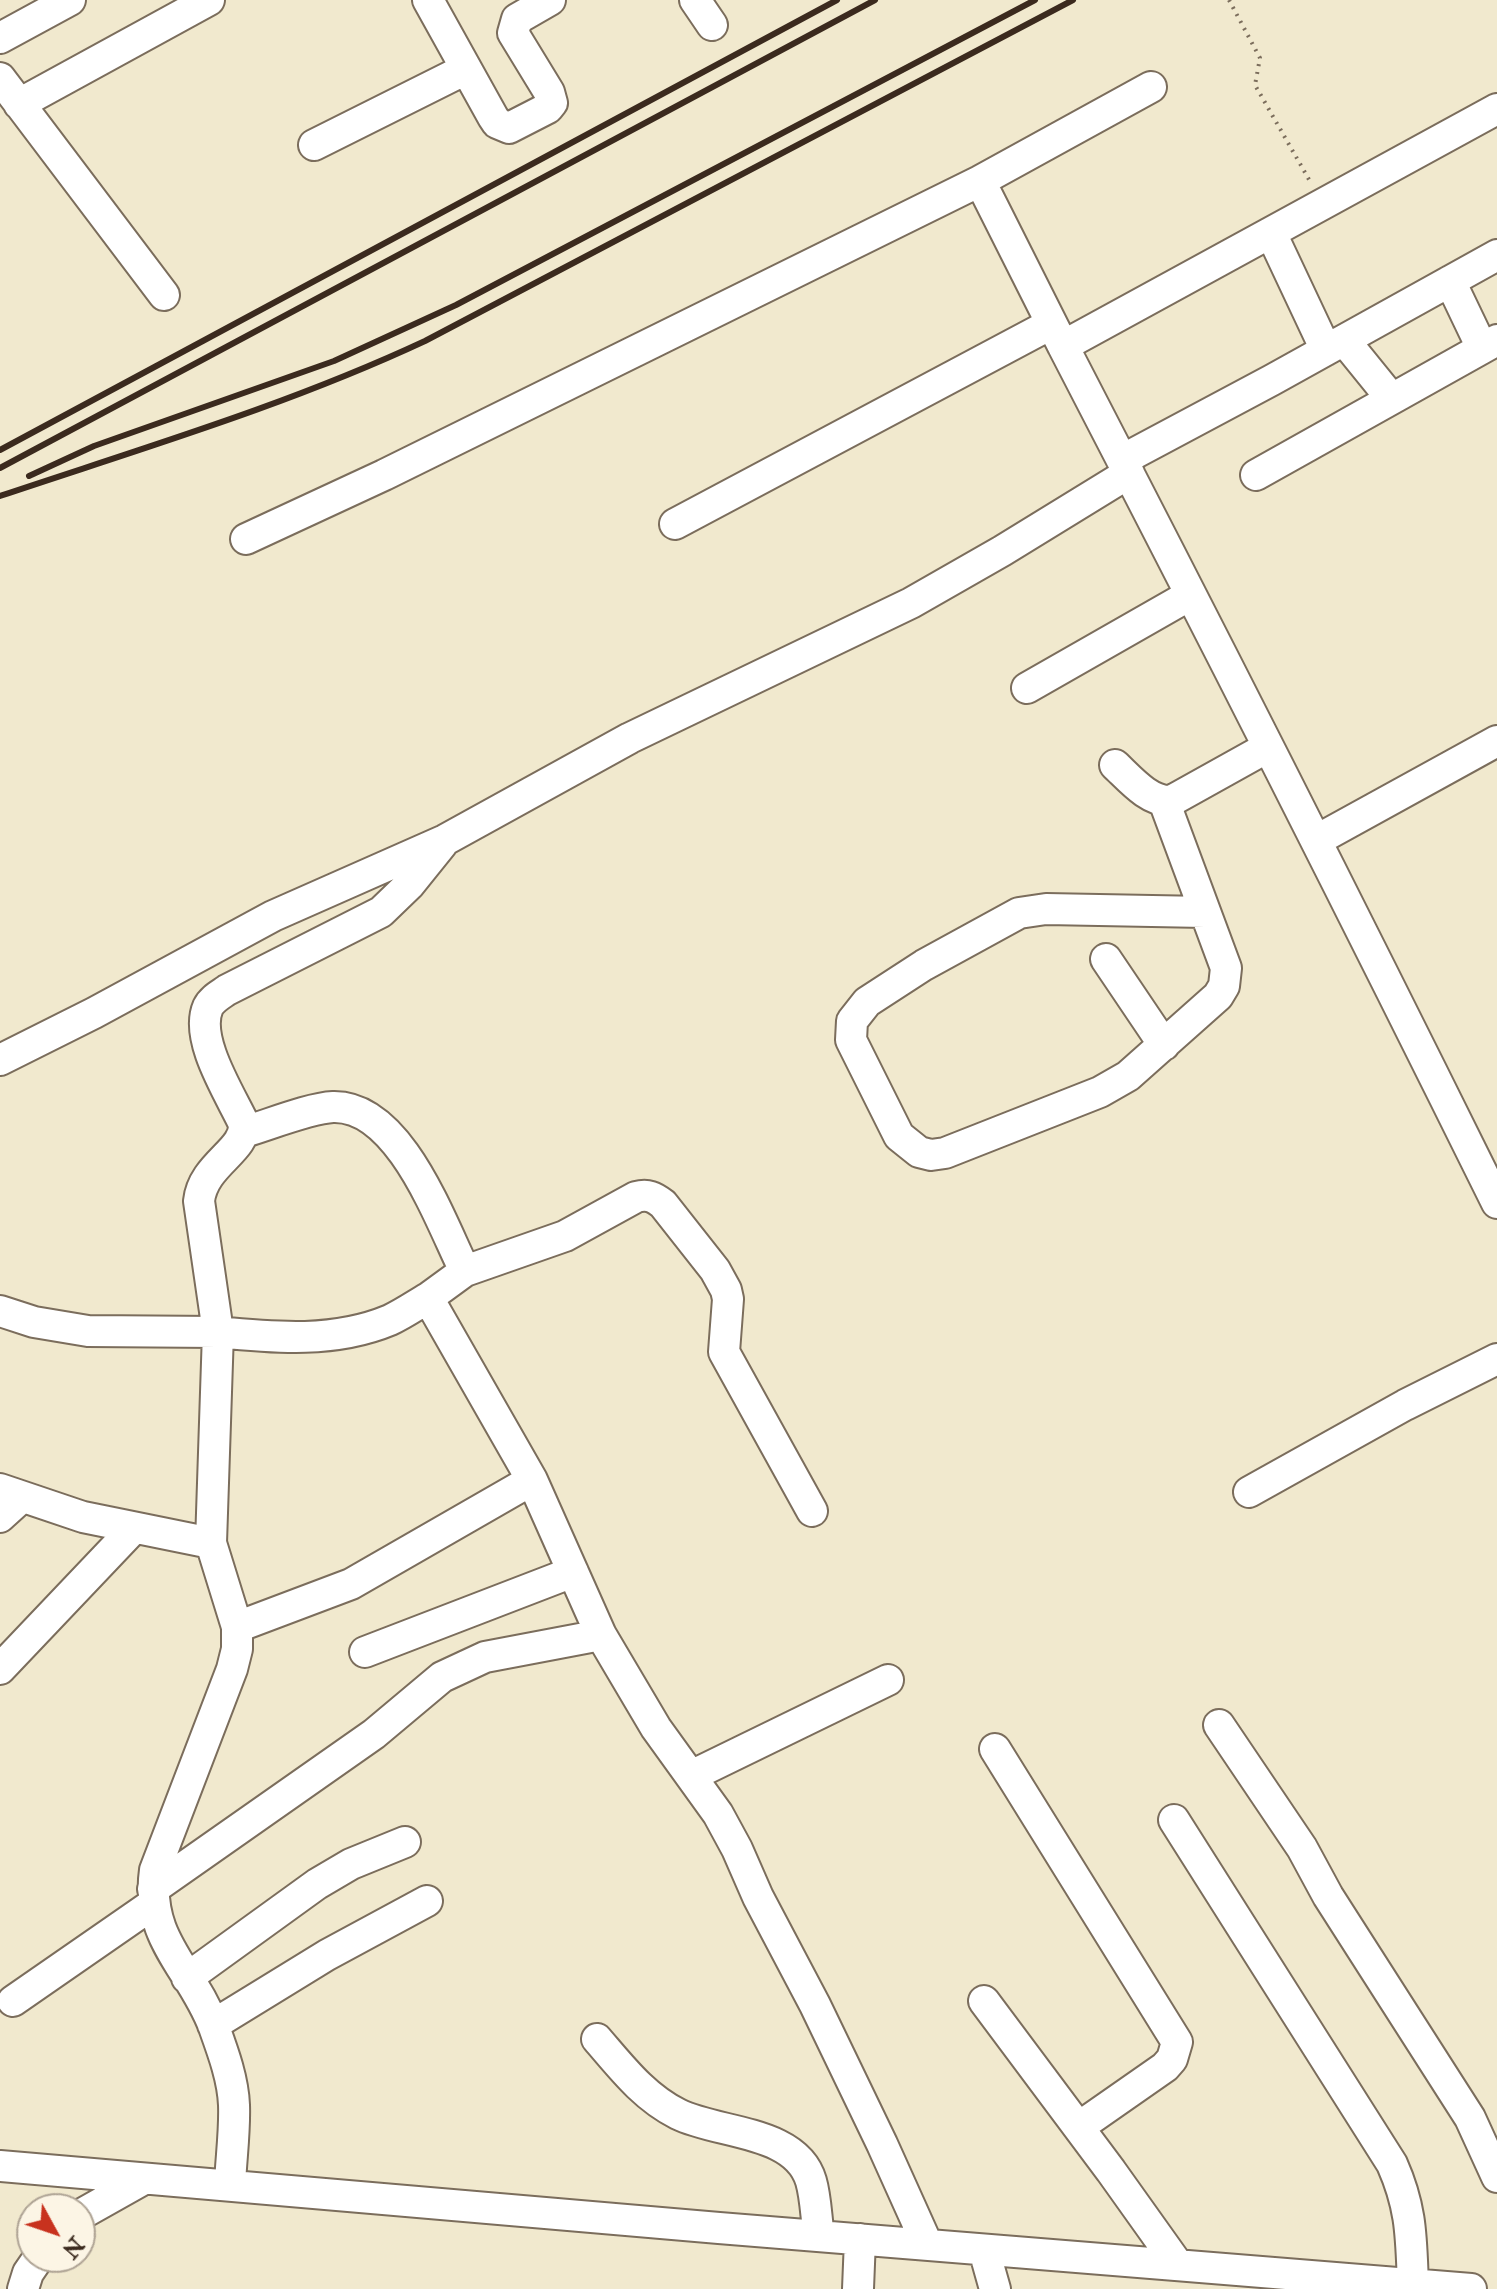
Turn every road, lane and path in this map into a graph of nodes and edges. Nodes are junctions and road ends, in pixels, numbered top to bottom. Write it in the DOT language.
graph roads {
  1 [pos="70,0"];
  2 [pos="209,0"];
  3 [pos="428,0"];
  4 [pos="550,0"];
  5 [pos="695,0"];
  6 [pos="1229,0"];
  7 [pos="712,25"];
  8 [pos="0,38"];
  9 [pos="466,69"];
  10 [pos="0,78"];
  11 [pos="1151,87"];
  12 [pos="19,104"];
  13 [pos="1497,109"];
  14 [pos="314,145"];
  15 [pos="980,181"];
  16 [pos="1323,204"];
  17 [pos="1271,233"];
  18 [pos="1497,255"];
  19 [pos="1450,281"];
  20 [pos="164,295"];
  21 [pos="1057,335"];
  22 [pos="1490,344"];
  23 [pos="1335,345"];
  24 [pos="1391,398"];
  25 [pos="1125,466"];
  26 [pos="1256,475"];
  27 [pos="675,524"];
  28 [pos="246,539"];
  29 [pos="1190,595"];
  30 [pos="1027,688"];
  31 [pos="1497,741"];
  32 [pos="1268,747"];
  33 [pos="1115,765"];
  34 [pos="1164,801"];
  35 [pos="445,840"];
  36 [pos="1317,840"];
  37 [pos="1205,912"];
  38 [pos="1106,959"];
  39 [pos="1164,1045"];
  40 [pos="0,1060"];
  41 [pos="244,1132"];
  42 [pos="1486,1153"];
  43 [pos="1497,1203"];
  44 [pos="465,1271"];
  45 [pos="428,1298"];
  46 [pos="0,1311"];
  47 [pos="218,1332"];
  48 [pos="1497,1359"];
  49 [pos="532,1480"];
  50 [pos="1249,1492"];
  51 [pos="7,1501"];
  52 [pos="812,1511"];
  53 [pos="133,1529"];
  54 [pos="211,1543"];
  55 [pos="573,1572"];
  56 [pos="237,1627"];
  57 [pos="601,1635"];
  58 [pos="365,1652"];
  59 [pos="0,1669"];
  60 [pos="888,1680"];
  61 [pos="1219,1725"];
  62 [pos="995,1749"];
  63 [pos="691,1776"];
  64 [pos="1174,1820"];
  65 [pos="405,1842"];
  66 [pos="153,1897"];
  67 [pos="427,1901"];
  68 [pos="187,1978"];
  69 [pos="13,2001"];
  70 [pos="984,2001"];
  71 [pos="213,2025"];
  72 [pos="597,2039"];
  73 [pos="1079,2127"];
  74 [pos="0,2166"];
  75 [pos="1497,2177"];
  76 [pos="144,2179"];
  77 [pos="230,2185"];
  78 [pos="96,2206"];
  79 [pos="819,2236"];
  80 [pos="860,2239"];
  81 [pos="927,2244"];
  82 [pos="984,2250"];
  83 [pos="1178,2265"];
  84 [pos="1413,2285"];
  85 [pos="858,2289"];
  86 [pos="995,2289"];
  87 [pos="1471,2289"];
  1 -- 8 [label="street"];
  2 -- 12 [label="street"];
  3 -- 9 [label="street"];
  4 -- 9 [label="street"];
  5 -- 7 [label="street"];
  6 -- 16 [label="path"];
  9 -- 14 [label="street"];
  10 -- 12 [label="street"];
  11 -- 15 [label="street"];
  12 -- 20 [label="street"];
  13 -- 16 [label="street"];
  15 -- 21 [label="street"];
  15 -- 28 [label="street"];
  16 -- 17 [label="street"];
  17 -- 21 [label="street"];
  17 -- 23 [label="street"];
  18 -- 19 [label="street"];
  19 -- 22 [label="street"];
  19 -- 23 [label="street"];
  21 -- 25 [label="street"];
  21 -- 27 [label="street"];
  22 -- 24 [label="street"];
  23 -- 24 [label="street"];
  23 -- 25 [label="street"];
  24 -- 26 [label="street"];
  25 -- 29 [label="street"];
  25 -- 35 [label="street"];
  29 -- 30 [label="street"];
  29 -- 32 [label="street"];
  31 -- 36 [label="street"];
  32 -- 34 [label="street"];
  32 -- 36 [label="street"];
  33 -- 34 [label="street"];
  34 -- 37 [label="street"];
  35 -- 40 [label="street"];
  35 -- 41 [label="street"];
  36 -- 42 [label="street"];
  37 -- 39 [label="street"];
  37 -- 39 [label="street"];
  38 -- 39 [label="street"];
  41 -- 44 [label="street"];
  41 -- 47 [label="street"];
  42 -- 43 [label="street"];
  44 -- 45 [label="street"];
  44 -- 52 [label="street"];
  45 -- 47 [label="street"];
  45 -- 49 [label="street"];
  46 -- 47 [label="street"];
  47 -- 54 [label="street"];
  48 -- 50 [label="street"];
  49 -- 55 [label="street"];
  49 -- 56 [label="street"];
  51 -- 53 [label="street"];
  53 -- 54 [label="street"];
  53 -- 59 [label="street"];
  54 -- 56 [label="street"];
  55 -- 57 [label="street"];
  55 -- 58 [label="street"];
  56 -- 66 [label="street"];
  57 -- 63 [label="street"];
  57 -- 66 [label="street"];
  60 -- 63 [label="street"];
  61 -- 75 [label="street"];
  62 -- 73 [label="street"];
  63 -- 81 [label="street"];
  64 -- 84 [label="street"];
  65 -- 68 [label="street"];
  66 -- 68 [label="street"];
  66 -- 69 [label="street"];
  67 -- 71 [label="street"];
  68 -- 71 [label="street"];
  70 -- 73 [label="street"];
  71 -- 77 [label="street"];
  72 -- 79 [label="street"];
  73 -- 83 [label="street"];
  74 -- 76 [label="street"];
  76 -- 77 [label="street"];
  76 -- 78 [label="street"];
  77 -- 79 [label="street"];
  79 -- 80 [label="street"];
  80 -- 81 [label="street"];
  80 -- 85 [label="street"];
  81 -- 82 [label="street"];
  82 -- 83 [label="street"];
  82 -- 86 [label="street"];
  83 -- 84 [label="street"];
  84 -- 87 [label="street"];
}
